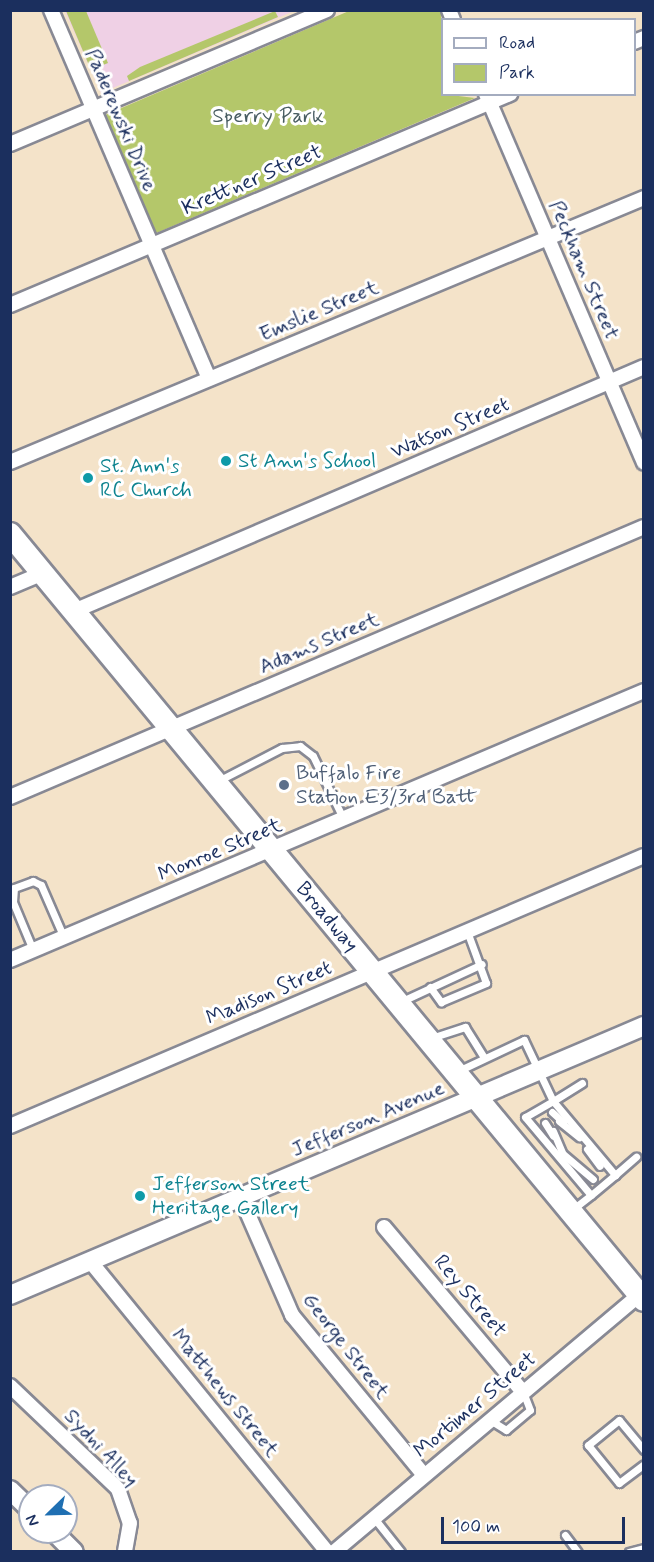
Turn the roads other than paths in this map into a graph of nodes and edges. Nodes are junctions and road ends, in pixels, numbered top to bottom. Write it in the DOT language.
graph roads {
  1 [pos="51,10"];
  2 [pos="327,10"];
  3 [pos="299,16"];
  4 [pos="488,99"];
  5 [pos="94,109"];
  6 [pos="10,144"];
  7 [pos="644,198"];
  8 [pos="547,238"];
  9 [pos="152,245"];
  10 [pos="10,305"];
  11 [pos="644,367"];
  12 [pos="209,379"];
  13 [pos="609,382"];
  14 [pos="10,462"];
  15 [pos="644,463"];
  16 [pos="644,527"];
  17 [pos="10,534"];
  18 [pos="43,573"];
  19 [pos="10,587"];
  20 [pos="74,611"];
  21 [pos="644,691"];
  22 [pos="172,729"];
  23 [pos="216,783"];
  24 [pos="10,797"];
  25 [pos="344,820"];
  26 [pos="272,851"];
  27 [pos="644,856"];
  28 [pos="467,931"];
  29 [pos="64,938"];
  30 [pos="33,951"];
  31 [pos="10,960"];
  32 [pos="482,964"];
  33 [pos="372,972"];
  34 [pos="430,987"];
  35 [pos="398,1003"];
  36 [pos="644,1026"];
  37 [pos="428,1039"];
  38 [pos="484,1058"];
  39 [pos="539,1071"];
  40 [pos="455,1072"];
  41 [pos="582,1083"];
  42 [pos="477,1098"];
  43 [pos="552,1101"];
  44 [pos="552,1112"];
  45 [pos="559,1121"];
  46 [pos="545,1123"];
  47 [pos="10,1126"];
  48 [pos="553,1131"];
  49 [pos="568,1131"];
  50 [pos="580,1139"];
  51 [pos="563,1143"];
  52 [pos="561,1156"];
  53 [pos="573,1156"];
  54 [pos="591,1157"];
  55 [pos="636,1157"];
  56 [pos="600,1166"];
  57 [pos="585,1169"];
  58 [pos="615,1175"];
  59 [pos="593,1179"];
  60 [pos="591,1195"];
  61 [pos="241,1198"];
  62 [pos="570,1211"];
  63 [pos="384,1227"];
  64 [pos="90,1261"];
  65 [pos="10,1295"];
  66 [pos="642,1295"];
  67 [pos="10,1386"];
  68 [pos="523,1392"];
  69 [pos="644,1450"];
  70 [pos="644,1464"];
  71 [pos="424,1475"];
  72 [pos="374,1518"];
  73 [pos="564,1535"];
  74 [pos="644,1548"];
  75 [pos="125,1551"];
  76 [pos="327,1551"];
  77 [pos="334,1551"];
  78 [pos="401,1551"];
  79 [pos="578,1551"];
  80 [pos="629,1551"];
  1 -- 5 [label="street, Paderewski Drive"];
  2 -- 3 [label="street"];
  3 -- 5 [label="street"];
  4 -- 8 [label="street, Peckham Street"];
  4 -- 9 [label="street, Krettner Street"];
  5 -- 6 [label="street"];
  5 -- 9 [label="street, Paderewski Drive"];
  7 -- 8 [label="street, Emslie Street"];
  8 -- 12 [label="street, Emslie Street"];
  8 -- 13 [label="street, Peckham Street"];
  9 -- 10 [label="street, Krettner Street"];
  9 -- 12 [label="street, Paderewski Drive"];
  11 -- 13 [label="street, Watson Street"];
  12 -- 14 [label="street, Emslie Street"];
  13 -- 15 [label="street, Peckham Street"];
  13 -- 20 [label="street, Watson Street"];
  16 -- 22 [label="street, Adams Street"];
  17 -- 18 [label="main road, Broadway"];
  18 -- 19 [label="street"];
  18 -- 20 [label="main road, Broadway"];
  20 -- 22 [label="main road, Broadway"];
  21 -- 25 [label="street, Monroe Street"];
  22 -- 23 [label="main road, Broadway"];
  22 -- 24 [label="street, Adams Street"];
  23 -- 25 [label="lane"];
  23 -- 26 [label="main road, Broadway"];
  25 -- 26 [label="street, Monroe Street"];
  26 -- 29 [label="street, Monroe Street"];
  26 -- 33 [label="main road, Broadway"];
  27 -- 28 [label="street, Madison Street"];
  28 -- 32 [label="lane"];
  28 -- 33 [label="street, Madison Street"];
  29 -- 30 [label="street, Monroe Street"];
  29 -- 30 [label="lane"];
  30 -- 31 [label="street, Monroe Street"];
  32 -- 34 [label="lane"];
  32 -- 34 [label="lane"];
  33 -- 35 [label="main road, Broadway"];
  33 -- 47 [label="street, Madison Street"];
  34 -- 35 [label="lane"];
  35 -- 37 [label="main road, Broadway"];
  36 -- 39 [label="street, Jefferson Avenue"];
  37 -- 38 [label="lane"];
  37 -- 40 [label="main road, Broadway"];
  38 -- 39 [label="lane"];
  38 -- 40 [label="lane"];
  39 -- 42 [label="street, Jefferson Avenue"];
  39 -- 43 [label="lane"];
  40 -- 42 [label="main road, Broadway"];
  41 -- 43 [label="lane"];
  42 -- 61 [label="street, Jefferson Avenue"];
  42 -- 62 [label="main road, Broadway"];
  43 -- 50 [label="lane"];
  43 -- 52 [label="lane"];
  44 -- 50 [label="lane"];
  45 -- 50 [label="lane"];
  46 -- 52 [label="lane"];
  48 -- 52 [label="lane"];
  49 -- 50 [label="lane"];
  50 -- 54 [label="lane"];
  50 -- 56 [label="lane"];
  50 -- 58 [label="lane"];
  51 -- 52 [label="lane"];
  52 -- 53 [label="lane"];
  52 -- 57 [label="lane"];
  52 -- 59 [label="lane"];
  52 -- 60 [label="lane"];
  55 -- 58 [label="lane"];
  58 -- 60 [label="lane"];
  60 -- 62 [label="lane"];
  61 -- 64 [label="street, Jefferson Avenue"];
  61 -- 71 [label="street, George Street"];
  62 -- 66 [label="main road, Broadway"];
  63 -- 68 [label="street, Rey Street"];
  64 -- 65 [label="street, Jefferson Avenue"];
  64 -- 76 [label="street, Matthews Street"];
  66 -- 68 [label="street, Mortimer Street"];
  67 -- 75 [label="street, Sydni Alley"];
  68 -- 71 [label="street, Mortimer Street"];
  69 -- 70 [label="lane"];
  71 -- 72 [label="street, Mortimer Street"];
  72 -- 77 [label="street, Mortimer Street"];
  72 -- 78 [label="lane"];
  73 -- 79 [label="lane"];
  74 -- 80 [label="lane"];
}
